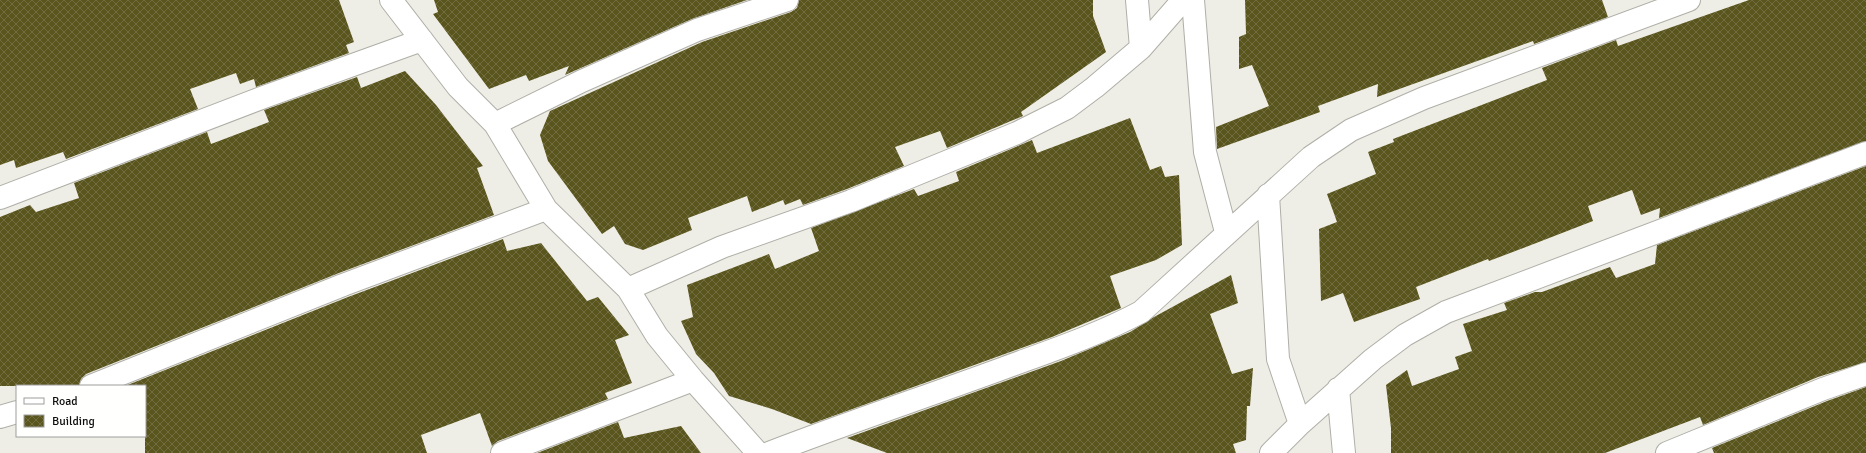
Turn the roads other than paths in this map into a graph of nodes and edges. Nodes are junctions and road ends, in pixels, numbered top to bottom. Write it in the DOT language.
graph roads {
  1 [pos="391,0"];
  2 [pos="787,0"];
  3 [pos="1137,0"];
  4 [pos="1183,0"];
  5 [pos="1193,0"];
  6 [pos="1689,0"];
  7 [pos="422,40"];
  8 [pos="1141,48"];
  9 [pos="495,124"];
  10 [pos="1866,153"];
  11 [pos="1268,195"];
  12 [pos="0,198"];
  13 [pos="546,209"];
  14 [pos="1226,232"];
  15 [pos="628,289"];
  16 [pos="1866,374"];
  17 [pos="693,380"];
  18 [pos="93,385"];
  19 [pos="1338,389"];
  20 [pos="16,412"];
  21 [pos="0,417"];
  22 [pos="1300,424"];
  23 [pos="502,453"];
  24 [pos="758,453"];
  25 [pos="769,453"];
  26 [pos="1271,453"];
  27 [pos="1344,453"];
  28 [pos="1667,453"];
  1 -- 7 [label="street"];
  2 -- 9 [label="street"];
  3 -- 8 [label="street"];
  4 -- 8 [label="street"];
  5 -- 14 [label="street"];
  6 -- 11 [label="street"];
  7 -- 9 [label="street"];
  7 -- 12 [label="street"];
  8 -- 15 [label="street"];
  9 -- 13 [label="street"];
  10 -- 19 [label="street"];
  11 -- 14 [label="street"];
  11 -- 22 [label="street"];
  13 -- 15 [label="street"];
  13 -- 18 [label="street"];
  14 -- 25 [label="street"];
  15 -- 17 [label="street"];
  16 -- 28 [label="street"];
  17 -- 23 [label="street"];
  17 -- 24 [label="street"];
  19 -- 22 [label="street"];
  19 -- 27 [label="street"];
  20 -- 21 [label="street"];
  22 -- 26 [label="street"];
}
